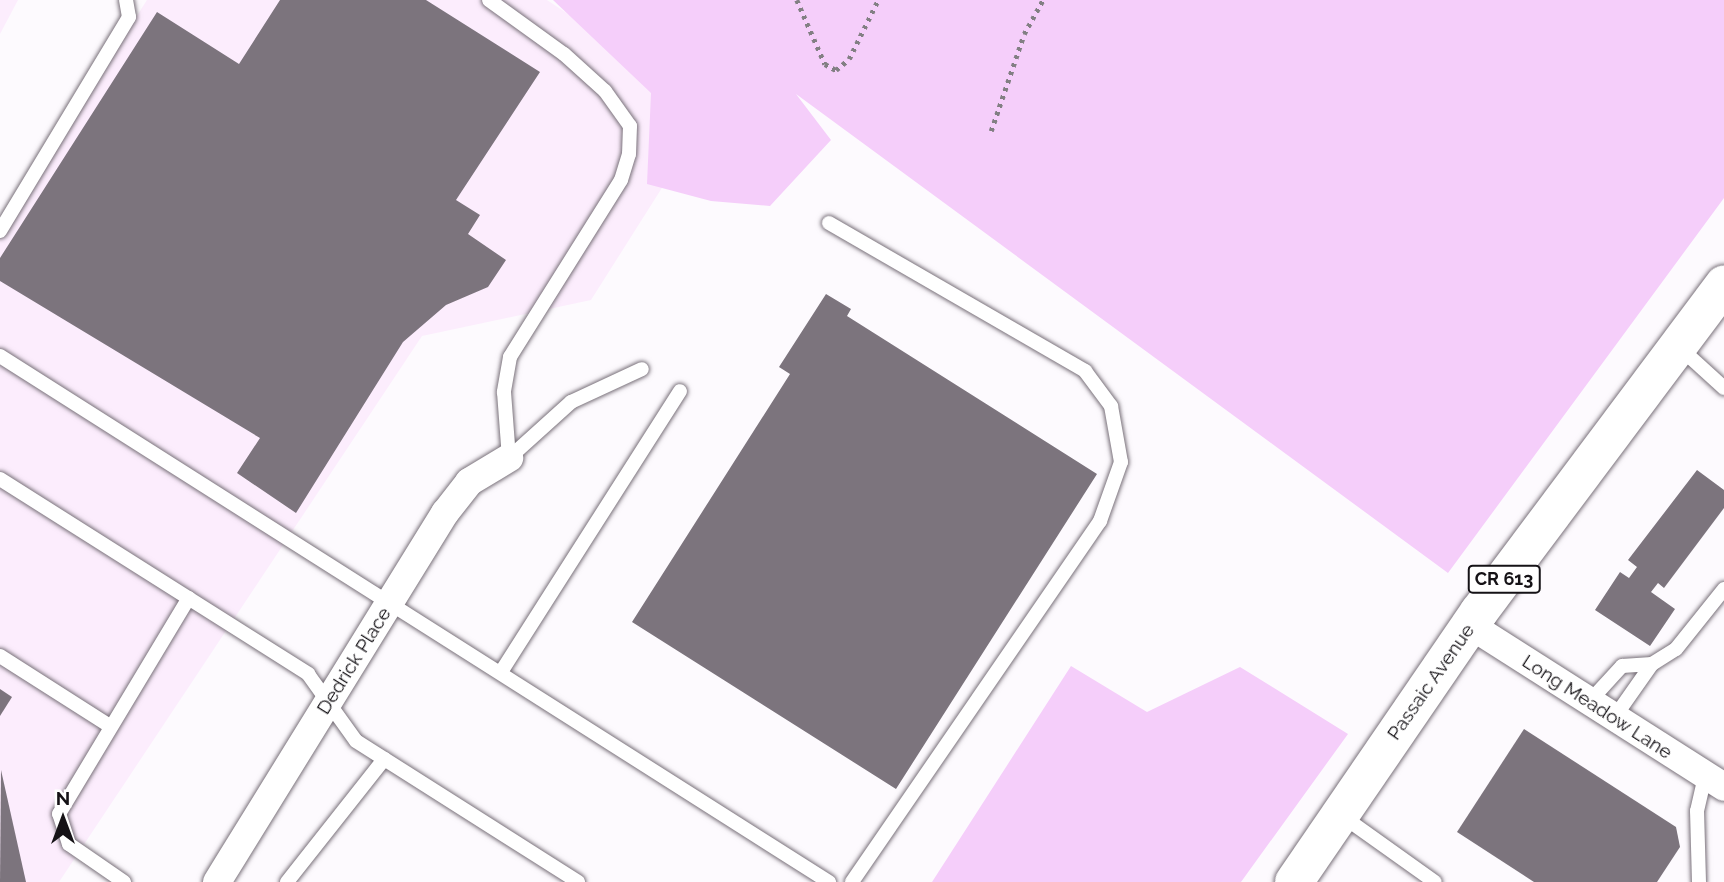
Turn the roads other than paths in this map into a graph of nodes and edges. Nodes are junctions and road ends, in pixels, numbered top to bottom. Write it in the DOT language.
graph roads {
  1 [pos="126,0"];
  2 [pos="489,0"];
  3 [pos="829,223"];
  4 [pos="0,231"];
  5 [pos="1724,284"];
  6 [pos="1678,346"];
  7 [pos="0,356"];
  8 [pos="642,369"];
  9 [pos="1724,388"];
  10 [pos="680,391"];
  11 [pos="509,458"];
  12 [pos="0,479"];
  13 [pos="1724,589"];
  14 [pos="189,598"];
  15 [pos="389,603"];
  16 [pos="1470,625"];
  17 [pos="0,656"];
  18 [pos="1652,664"];
  19 [pos="501,672"];
  20 [pos="330,699"];
  21 [pos="1589,702"];
  22 [pos="1614,718"];
  23 [pos="110,726"];
  24 [pos="384,759"];
  25 [pos="1714,781"];
  26 [pos="1340,814"];
  27 [pos="124,882"];
  28 [pos="217,882"];
  29 [pos="287,882"];
  30 [pos="578,882"];
  31 [pos="829,882"];
  32 [pos="852,882"];
  33 [pos="1294,882"];
  34 [pos="1435,882"];
  35 [pos="1699,882"];
  1 -- 4 [label="lane"];
  2 -- 11 [label="lane"];
  3 -- 32 [label="lane"];
  5 -- 6 [label="main road, Passaic Avenue / CR 613"];
  6 -- 9 [label="lane"];
  6 -- 16 [label="main road, Passaic Avenue / CR 613"];
  7 -- 15 [label="lane"];
  8 -- 11 [label="lane"];
  10 -- 19 [label="lane"];
  11 -- 15 [label="street, Dedrick Place"];
  12 -- 14 [label="lane"];
  13 -- 18 [label="lane"];
  14 -- 20 [label="lane"];
  14 -- 23 [label="lane"];
  15 -- 19 [label="lane"];
  15 -- 20 [label="street, Dedrick Place"];
  16 -- 21 [label="street, Long Meadow Lane"];
  16 -- 26 [label="main road, Passaic Avenue / CR 613"];
  17 -- 23 [label="lane"];
  18 -- 21 [label="lane"];
  18 -- 22 [label="lane"];
  19 -- 31 [label="lane"];
  20 -- 24 [label="lane"];
  20 -- 28 [label="street, Dedrick Place"];
  21 -- 22 [label="street, Long Meadow Lane"];
  22 -- 25 [label="street, Long Meadow Lane"];
  23 -- 27 [label="lane"];
  24 -- 29 [label="lane"];
  24 -- 30 [label="lane"];
  25 -- 35 [label="lane"];
  26 -- 33 [label="main road, Passaic Avenue / CR 613"];
  26 -- 34 [label="lane"];
}
